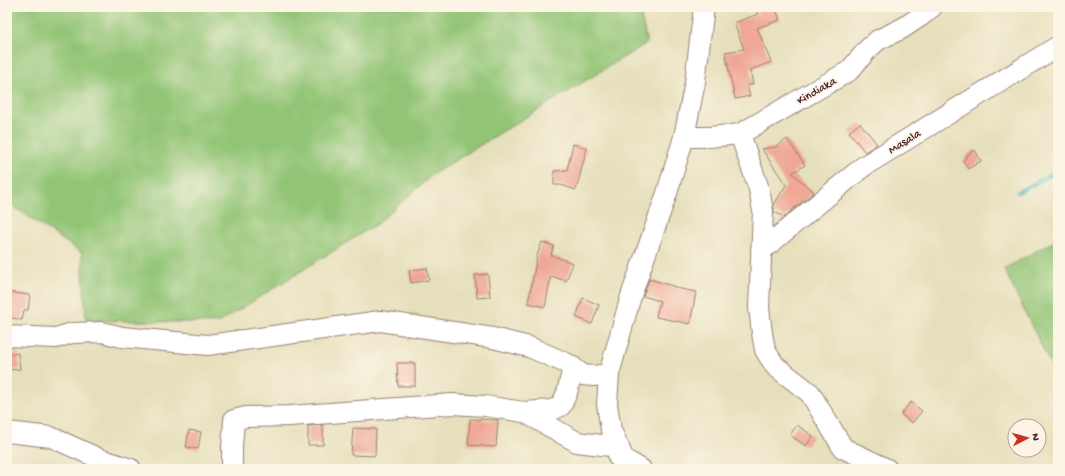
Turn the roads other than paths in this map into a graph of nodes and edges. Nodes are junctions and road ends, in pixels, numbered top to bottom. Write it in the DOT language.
graph roads {
  1 [pos="704,7"];
  2 [pos="932,7"];
  3 [pos="1058,46"];
  4 [pos="740,134"];
  5 [pos="684,137"];
  6 [pos="761,251"];
  7 [pos="7,336"];
  8 [pos="572,367"];
  9 [pos="609,374"];
  10 [pos="524,412"];
  11 [pos="7,432"];
  12 [pos="620,447"];
  13 [pos="131,469"];
  14 [pos="232,469"];
  15 [pos="616,469"];
  16 [pos="641,469"];
  17 [pos="887,469"];
  1 -- 5 [label="street"];
  2 -- 4 [label="street, Kindiaka"];
  3 -- 6 [label="street, Masala"];
  4 -- 5 [label="street, Kindiaka"];
  4 -- 6 [label="street"];
  5 -- 9 [label="street"];
  6 -- 17 [label="street"];
  7 -- 8 [label="street"];
  8 -- 9 [label="street"];
  8 -- 10 [label="street"];
  9 -- 12 [label="street"];
  10 -- 12 [label="street"];
  10 -- 14 [label="street"];
  11 -- 13 [label="street"];
  12 -- 15 [label="street"];
  12 -- 16 [label="street"];
}
